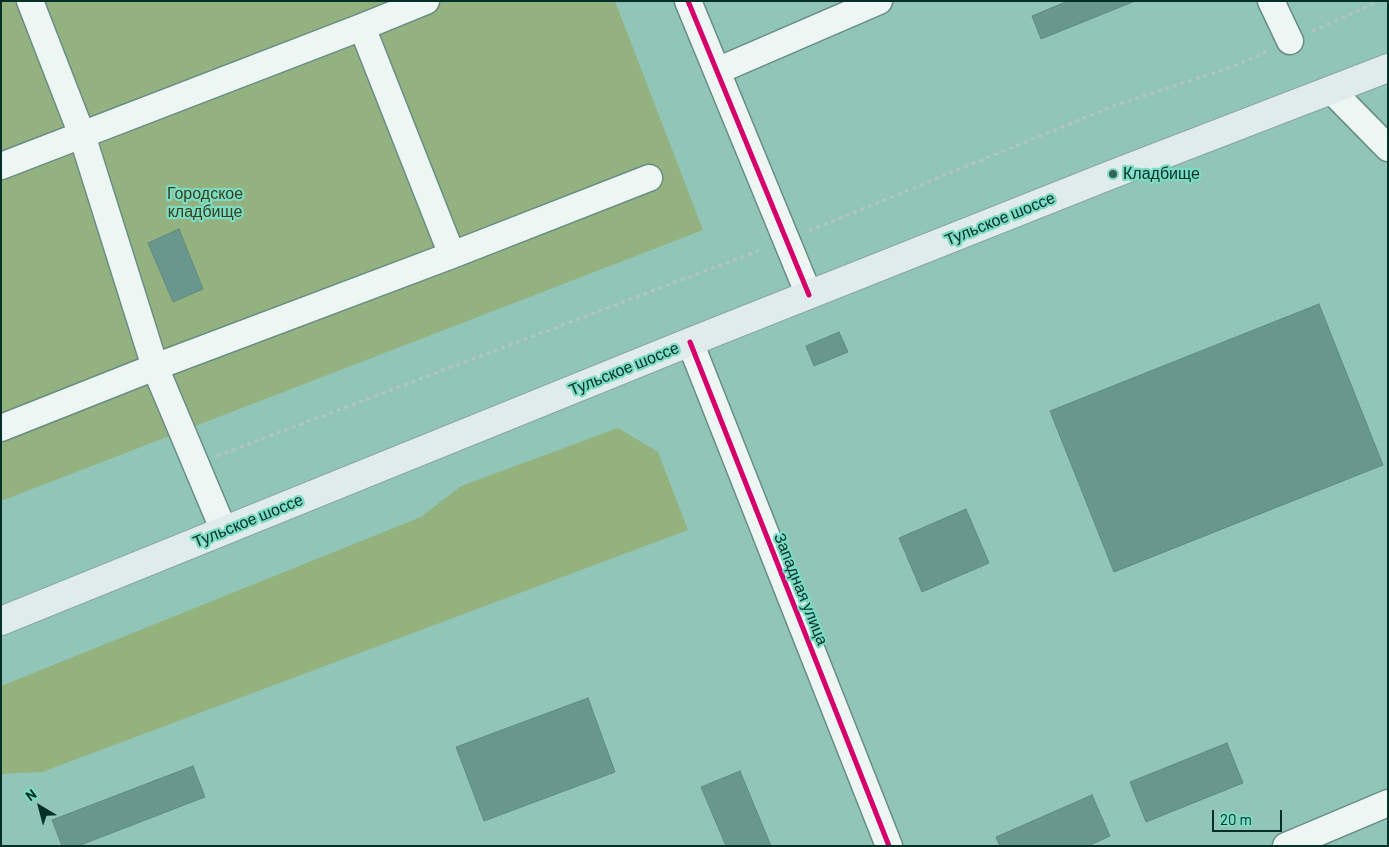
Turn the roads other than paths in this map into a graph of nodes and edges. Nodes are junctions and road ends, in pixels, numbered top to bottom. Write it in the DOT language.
graph roads {
  1 [pos="30,1"];
  2 [pos="426,1"];
  3 [pos="688,1"];
  4 [pos="1271,1"];
  5 [pos="864,4"];
  6 [pos="362,27"];
  7 [pos="1290,41"];
  8 [pos="1388,68"];
  9 [pos="716,71"];
  10 [pos="1331,90"];
  11 [pos="82,135"];
  12 [pos="1388,148"];
  13 [pos="1,166"];
  14 [pos="649,178"];
  15 [pos="452,255"];
  16 [pos="809,295"];
  17 [pos="690,342"];
  18 [pos="155,367"];
  19 [pos="1,428"];
  20 [pos="224,531"];
  21 [pos="1,621"];
  22 [pos="1388,803"];
  23 [pos="889,846"];
  24 [pos="1286,846"];
  1 -- 11 [label="street"];
  2 -- 6 [label="street"];
  3 -- 9 [label="street"];
  4 -- 7 [label="street"];
  5 -- 9 [label="street"];
  6 -- 11 [label="street"];
  6 -- 15 [label="street"];
  8 -- 10 [label="main road, Тульское шоссе"];
  9 -- 16 [label="street"];
  10 -- 12 [label="street"];
  10 -- 16 [label="main road, Тульское шоссе"];
  11 -- 13 [label="street"];
  11 -- 18 [label="street"];
  14 -- 15 [label="street"];
  15 -- 18 [label="street"];
  16 -- 17 [label="main road, Тульское шоссе"];
  17 -- 20 [label="main road, Тульское шоссе"];
  17 -- 23 [label="street, Западная улица"];
  18 -- 19 [label="street"];
  18 -- 20 [label="street"];
  20 -- 21 [label="main road, Тульское шоссе"];
  22 -- 24 [label="street"];
}
